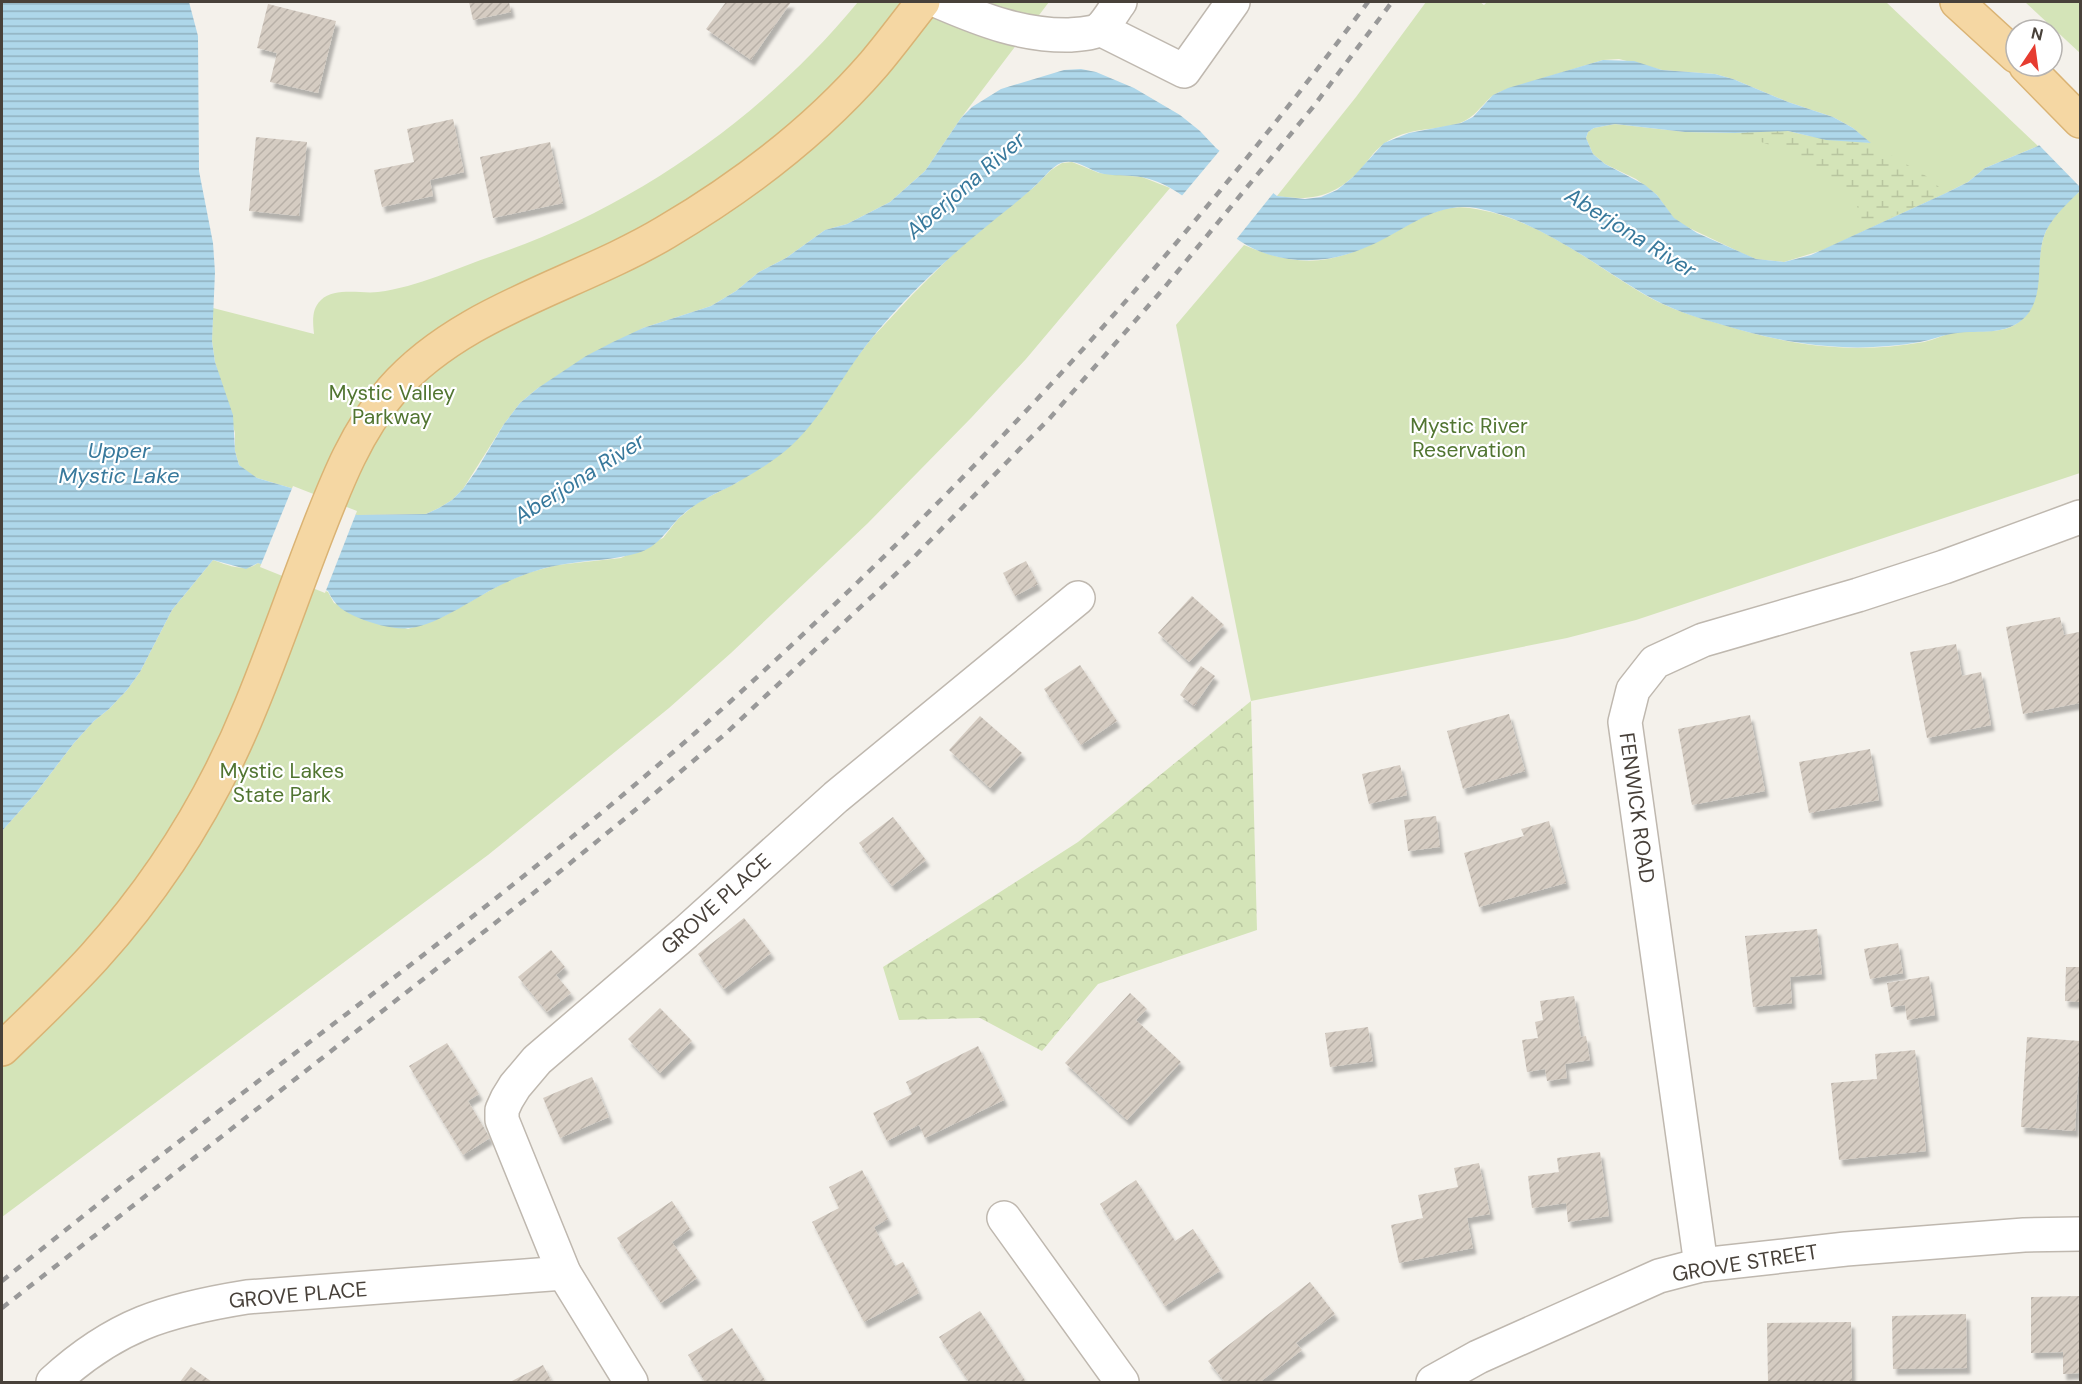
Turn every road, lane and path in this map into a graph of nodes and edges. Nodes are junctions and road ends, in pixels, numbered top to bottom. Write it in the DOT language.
graph roads {
  1 [pos="923,2"];
  2 [pos="940,2"];
  3 [pos="1120,2"];
  4 [pos="1233,2"];
  5 [pos="1957,2"];
  6 [pos="1100,29"];
  7 [pos="2004,46"];
  8 [pos="2038,78"];
  9 [pos="2080,121"];
  10 [pos="2080,517"];
  11 [pos="1078,598"];
  12 [pos="2,1049"];
  13 [pos="1004,1218"];
  14 [pos="2080,1234"];
  15 [pos="1701,1265"];
  16 [pos="564,1273"];
  17 [pos="53,1383"];
  18 [pos="631,1383"];
  19 [pos="1122,1383"];
  20 [pos="1433,1383"];
  1 -- 12 [label="main road"];
  2 -- 6 [label="street"];
  3 -- 6 [label="street"];
  4 -- 6 [label="street"];
  5 -- 7 [label="main road"];
  8 -- 9 [label="main road"];
  10 -- 15 [label="street, FENWICK ROAD"];
  11 -- 16 [label="street, GROVE PLACE"];
  13 -- 19 [label="street"];
  14 -- 15 [label="street, GROVE STREET"];
  15 -- 20 [label="street, GROVE STREET"];
  16 -- 17 [label="street, GROVE PLACE"];
  16 -- 18 [label="street, GROVE PLACE"];
}
